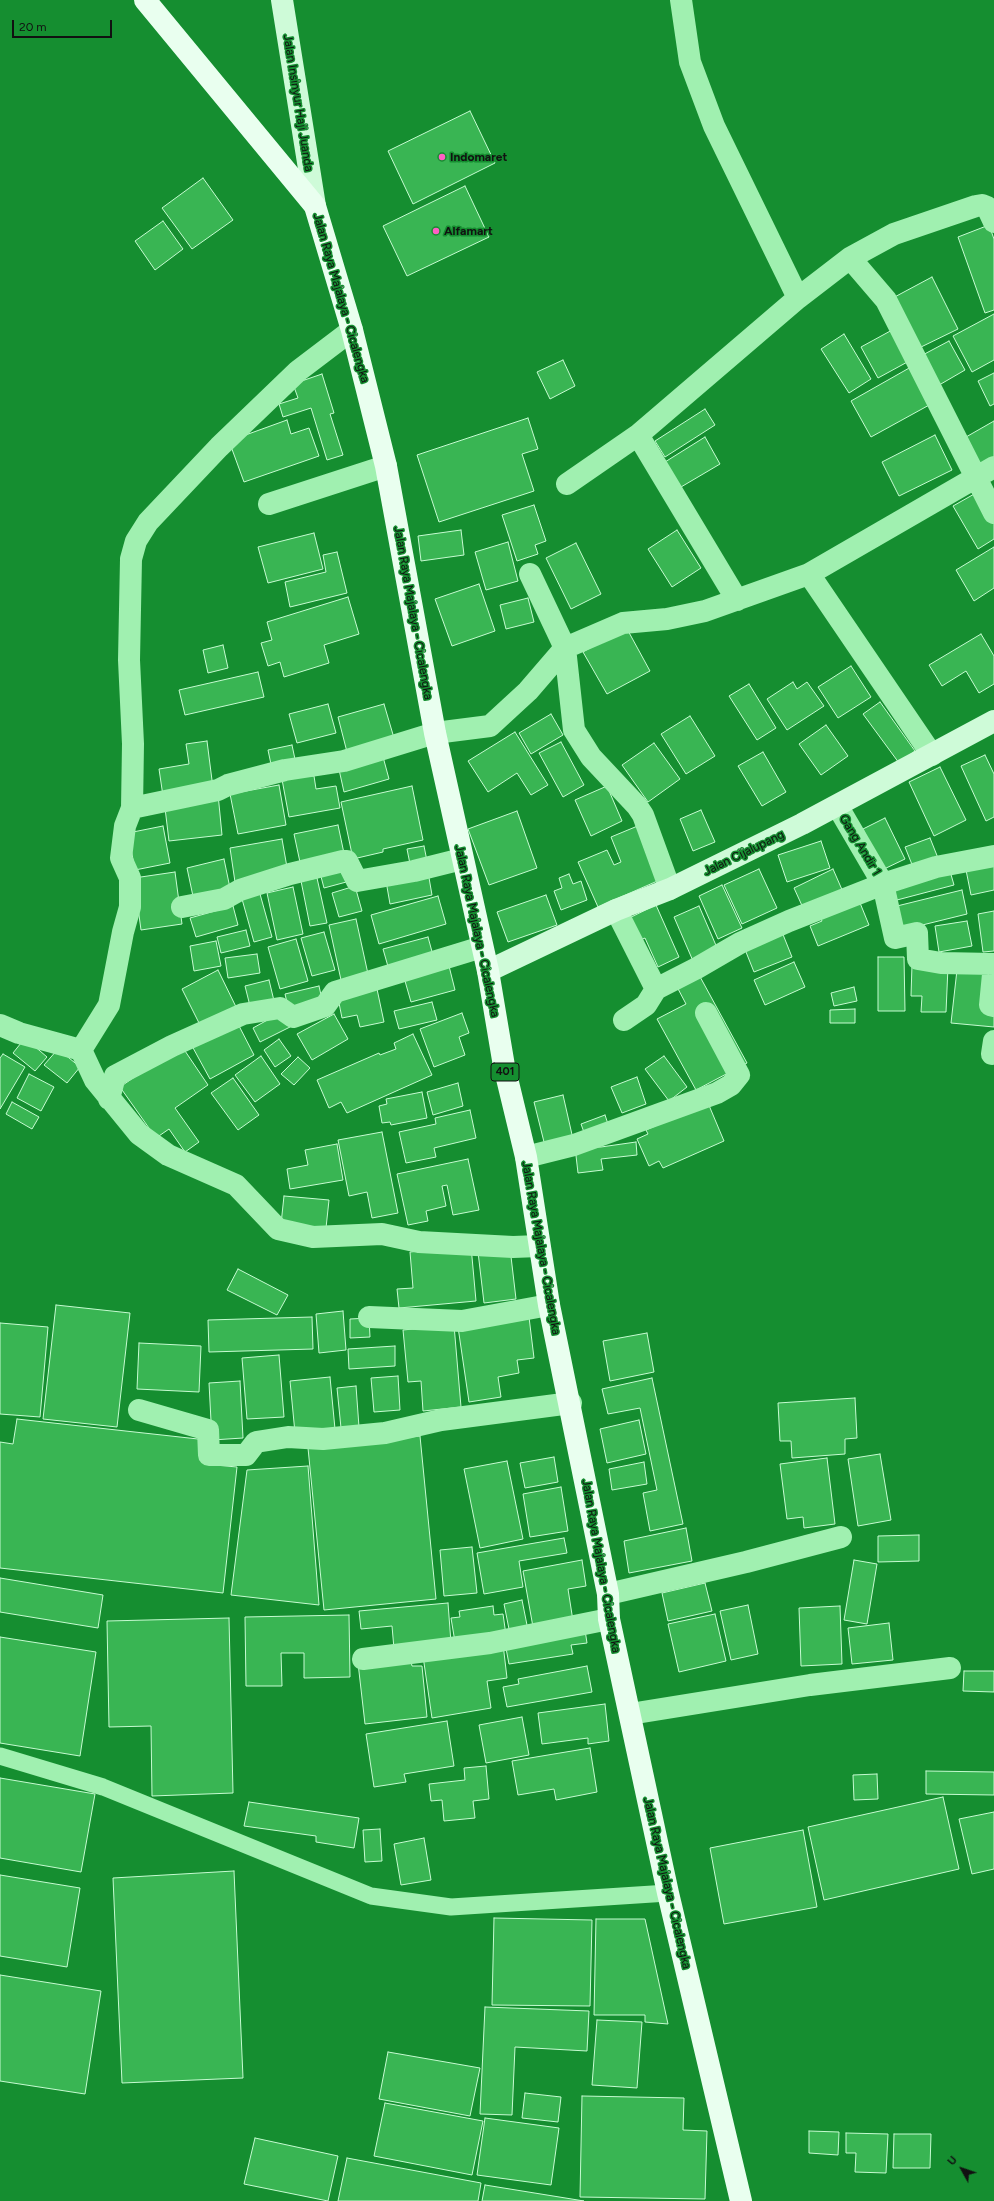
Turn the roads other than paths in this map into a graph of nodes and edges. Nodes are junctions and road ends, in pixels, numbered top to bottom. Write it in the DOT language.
graph roads {
  1 [pos="145,0"];
  2 [pos="282,0"];
  3 [pos="681,0"];
  4 [pos="315,206"];
  5 [pos="994,222"];
  6 [pos="850,258"];
  7 [pos="798,298"];
  8 [pos="352,330"];
  9 [pos="638,435"];
  10 [pos="386,466"];
  11 [pos="985,472"];
  12 [pos="567,484"];
  13 [pos="269,504"];
  14 [pos="994,513"];
  15 [pos="530,574"];
  16 [pos="809,574"];
  17 [pos="737,600"];
  18 [pos="565,648"];
  19 [pos="994,721"];
  20 [pos="435,733"];
  21 [pos="932,755"];
  22 [pos="838,807"];
  23 [pos="132,808"];
  24 [pos="994,856"];
  25 [pos="462,858"];
  26 [pos="883,884"];
  27 [pos="670,889"];
  28 [pos="182,906"];
  29 [pos="616,910"];
  30 [pos="482,947"];
  31 [pos="994,964"];
  32 [pos="488,971"];
  33 [pos="656,989"];
  34 [pos="994,1006"];
  35 [pos="706,1013"];
  36 [pos="624,1020"];
  37 [pos="0,1025"];
  38 [pos="81,1050"];
  39 [pos="109,1100"];
  40 [pos="526,1156"];
  41 [pos="539,1246"];
  42 [pos="549,1305"];
  43 [pos="369,1317"];
  44 [pos="571,1403"];
  45 [pos="139,1410"];
  46 [pos="841,1537"];
  47 [pos="608,1594"];
  48 [pos="609,1619"];
  49 [pos="363,1659"];
  50 [pos="950,1668"];
  51 [pos="630,1714"];
  52 [pos="0,1756"];
  53 [pos="668,1893"];
  54 [pos="741,2201"];
  1 -- 4 [label="main road, Jalan Raya Majalaya - Cicalengka / 401"];
  2 -- 4 [label="street, Jalan Insinyur Haji Juanda"];
  3 -- 7 [label="street"];
  4 -- 8 [label="main road, Jalan Raya Majalaya - Cicalengka / 401"];
  5 -- 6 [label="street"];
  6 -- 7 [label="street"];
  6 -- 11 [label="street"];
  7 -- 9 [label="street"];
  8 -- 10 [label="main road, Jalan Raya Majalaya - Cicalengka / 401"];
  8 -- 23 [label="street"];
  9 -- 12 [label="street"];
  9 -- 17 [label="street"];
  10 -- 13 [label="street"];
  10 -- 20 [label="main road, Jalan Raya Majalaya - Cicalengka / 401"];
  11 -- 14 [label="street"];
  11 -- 16 [label="street"];
  15 -- 18 [label="street"];
  16 -- 17 [label="street"];
  16 -- 21 [label="street"];
  17 -- 18 [label="street"];
  18 -- 20 [label="street"];
  18 -- 27 [label="street"];
  19 -- 21 [label="street, Jalan Cijalupang"];
  20 -- 23 [label="street"];
  20 -- 25 [label="main road, Jalan Raya Majalaya - Cicalengka / 401"];
  21 -- 22 [label="street, Jalan Cijalupang"];
  22 -- 26 [label="street, Gang Andir 1"];
  22 -- 27 [label="street, Jalan Cijalupang"];
  23 -- 38 [label="street"];
  24 -- 26 [label="street"];
  25 -- 28 [label="street"];
  25 -- 30 [label="main road, Jalan Raya Majalaya - Cicalengka / 401"];
  26 -- 31 [label="street, Gang Andir 1"];
  26 -- 33 [label="street"];
  27 -- 29 [label="street, Jalan Cijalupang"];
  29 -- 32 [label="street, Jalan Cijalupang"];
  29 -- 33 [label="street"];
  30 -- 32 [label="main road, Jalan Raya Majalaya - Cicalengka / 401"];
  30 -- 39 [label="street"];
  31 -- 34 [label="street"];
  32 -- 40 [label="main road, Jalan Raya Majalaya - Cicalengka / 401"];
  33 -- 36 [label="street"];
  35 -- 40 [label="street"];
  37 -- 38 [label="street"];
  38 -- 39 [label="street"];
  39 -- 41 [label="street"];
  40 -- 41 [label="main road, Jalan Raya Majalaya - Cicalengka / 401"];
  41 -- 42 [label="main road, Jalan Raya Majalaya - Cicalengka / 401"];
  42 -- 43 [label="street"];
  42 -- 44 [label="main road, Jalan Raya Majalaya - Cicalengka / 401"];
  44 -- 45 [label="street"];
  44 -- 47 [label="main road, Jalan Raya Majalaya - Cicalengka / 401"];
  46 -- 47 [label="street"];
  47 -- 48 [label="main road, Jalan Raya Majalaya - Cicalengka / 401"];
  48 -- 49 [label="street"];
  48 -- 51 [label="main road, Jalan Raya Majalaya - Cicalengka / 401"];
  50 -- 51 [label="street"];
  51 -- 53 [label="main road, Jalan Raya Majalaya - Cicalengka / 401"];
  52 -- 53 [label="lane"];
  53 -- 54 [label="main road, Jalan Raya Majalaya - Cicalengka / 401"];
}
